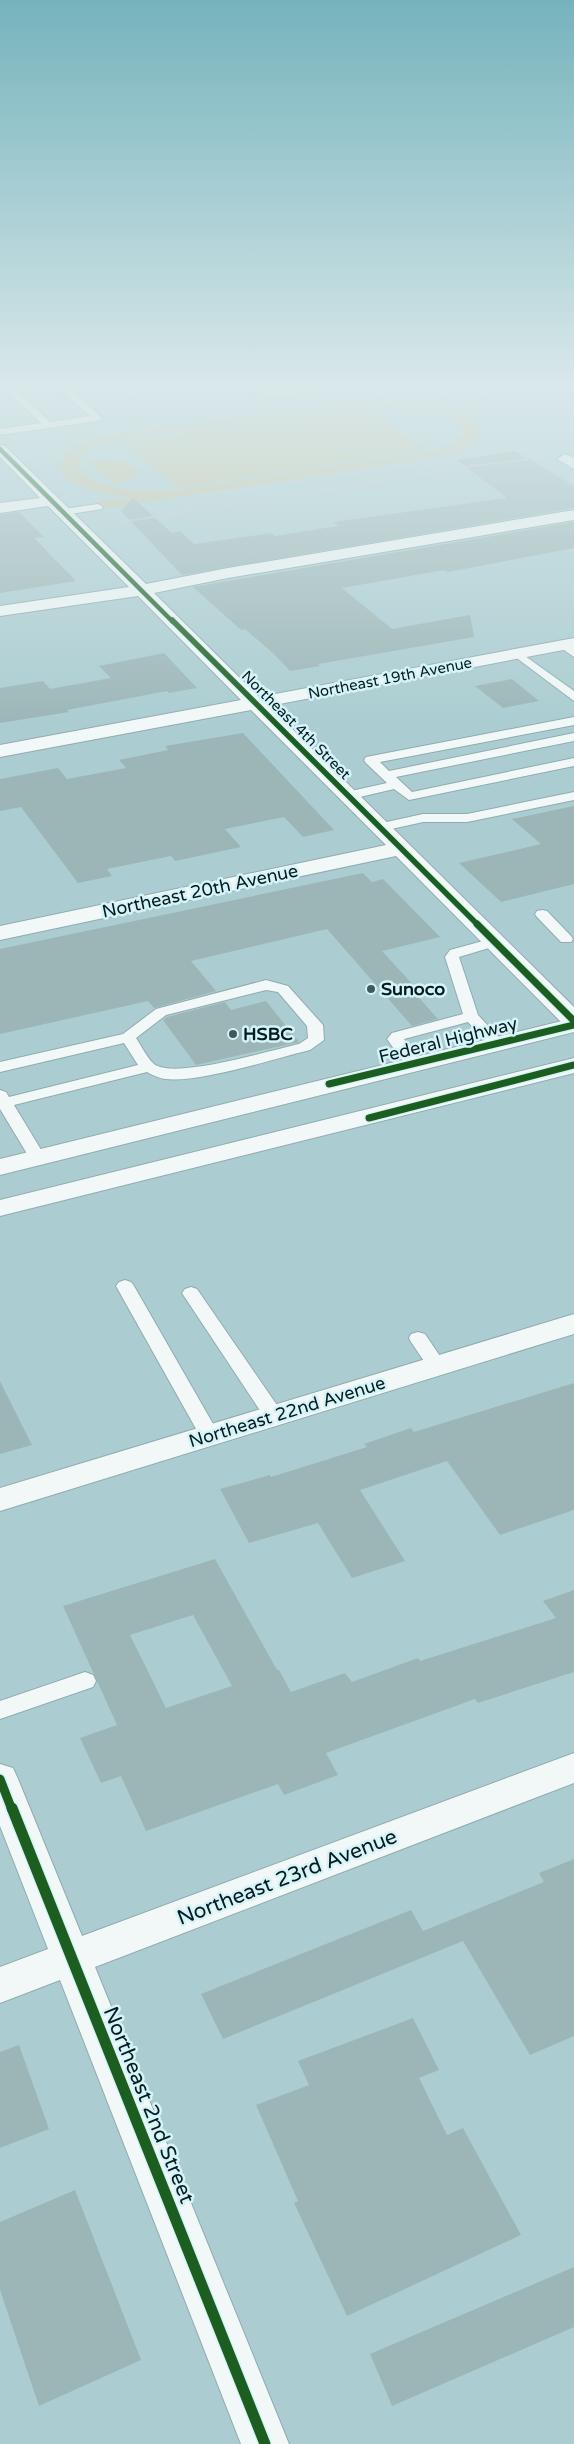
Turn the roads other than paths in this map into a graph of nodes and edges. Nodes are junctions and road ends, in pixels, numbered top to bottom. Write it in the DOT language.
graph roads {
  1 [pos="49,498"];
  2 [pos="52,501"];
  3 [pos="98,507"];
  4 [pos="0,508"];
  5 [pos="64,512"];
  6 [pos="574,515"];
  7 [pos="143,590"];
  8 [pos="0,611"];
  9 [pos="570,647"];
  10 [pos="518,654"];
  11 [pos="574,697"];
  12 [pos="255,703"];
  13 [pos="574,720"];
  14 [pos="574,737"];
  15 [pos="0,751"];
  16 [pos="574,762"];
  17 [pos="386,775"];
  18 [pos="397,785"];
  19 [pos="347,796"];
  20 [pos="574,796"];
  21 [pos="378,828"];
  22 [pos="399,849"];
  23 [pos="542,914"];
  24 [pos="0,933"];
  25 [pos="566,939"];
  26 [pos="494,942"];
  27 [pos="471,1016"];
  28 [pos="574,1020"];
  29 [pos="574,1025"];
  30 [pos="128,1037"];
  31 [pos="496,1044"];
  32 [pos="413,1064"];
  33 [pos="574,1065"];
  34 [pos="0,1067"];
  35 [pos="148,1067"];
  36 [pos="2,1099"];
  37 [pos="38,1158"];
  38 [pos="0,1167"];
  39 [pos="0,1208"];
  40 [pos="125,1286"];
  41 [pos="191,1293"];
  42 [pos="574,1324"];
  43 [pos="418,1338"];
  44 [pos="437,1366"];
  45 [pos="274,1416"];
  46 [pos="210,1436"];
  47 [pos="0,1500"];
  48 [pos="85,1681"];
  49 [pos="0,1710"];
  50 [pos="574,1768"];
  51 [pos="0,1779"];
  52 [pos="72,1958"];
  53 [pos="0,1985"];
  54 [pos="265,2444"];
  1 -- 2 [label="street, Northeast 4th Street"];
  2 -- 4 [label="street"];
  2 -- 5 [label="street, Northeast 4th Street"];
  3 -- 5 [label="lane"];
  5 -- 7 [label="street, Northeast 4th Street"];
  6 -- 7 [label="street"];
  7 -- 8 [label="street"];
  7 -- 12 [label="street, Northeast 4th Street"];
  9 -- 10 [label="street, Northeast 19th Avenue"];
  10 -- 11 [label="lane"];
  10 -- 12 [label="street, Northeast 19th Avenue"];
  12 -- 15 [label="street, Northeast 19th Avenue"];
  12 -- 19 [label="street, Northeast 4th Street"];
  13 -- 17 [label="lane"];
  14 -- 17 [label="lane"];
  16 -- 18 [label="lane"];
  17 -- 18 [label="lane"];
  18 -- 19 [label="lane"];
  19 -- 21 [label="street, Northeast 4th Street"];
  20 -- 21 [label="lane"];
  21 -- 22 [label="street, Northeast 4th Street"];
  22 -- 24 [label="street, Northeast 20th Avenue"];
  22 -- 26 [label="street, Northeast 4th Street"];
  23 -- 25 [label="lane"];
  26 -- 27 [label="lane"];
  26 -- 28 [label="street, Northeast 4th Street"];
  27 -- 31 [label="lane"];
  27 -- 32 [label="lane"];
  29 -- 31 [label="street, Federal Highway"];
  30 -- 34 [label="lane"];
  30 -- 35 [label="lane"];
  30 -- 35 [label="lane"];
  31 -- 32 [label="street, Federal Highway"];
  32 -- 37 [label="street, Federal Highway"];
  33 -- 39 [label="street"];
  35 -- 36 [label="lane"];
  36 -- 37 [label="lane"];
  37 -- 38 [label="street, Federal Highway"];
  40 -- 46 [label="lane"];
  41 -- 45 [label="lane"];
  42 -- 44 [label="street, Northeast 22nd Avenue"];
  43 -- 44 [label="lane"];
  44 -- 45 [label="street, Northeast 22nd Avenue"];
  45 -- 46 [label="street, Northeast 22nd Avenue"];
  46 -- 47 [label="street, Northeast 22nd Avenue"];
  48 -- 49 [label="lane"];
  50 -- 52 [label="street, Northeast 23rd Avenue"];
  51 -- 52 [label="street, Northeast 2nd Street"];
  52 -- 53 [label="street, Northeast 23rd Avenue"];
  52 -- 54 [label="street, Northeast 2nd Street"];
}
